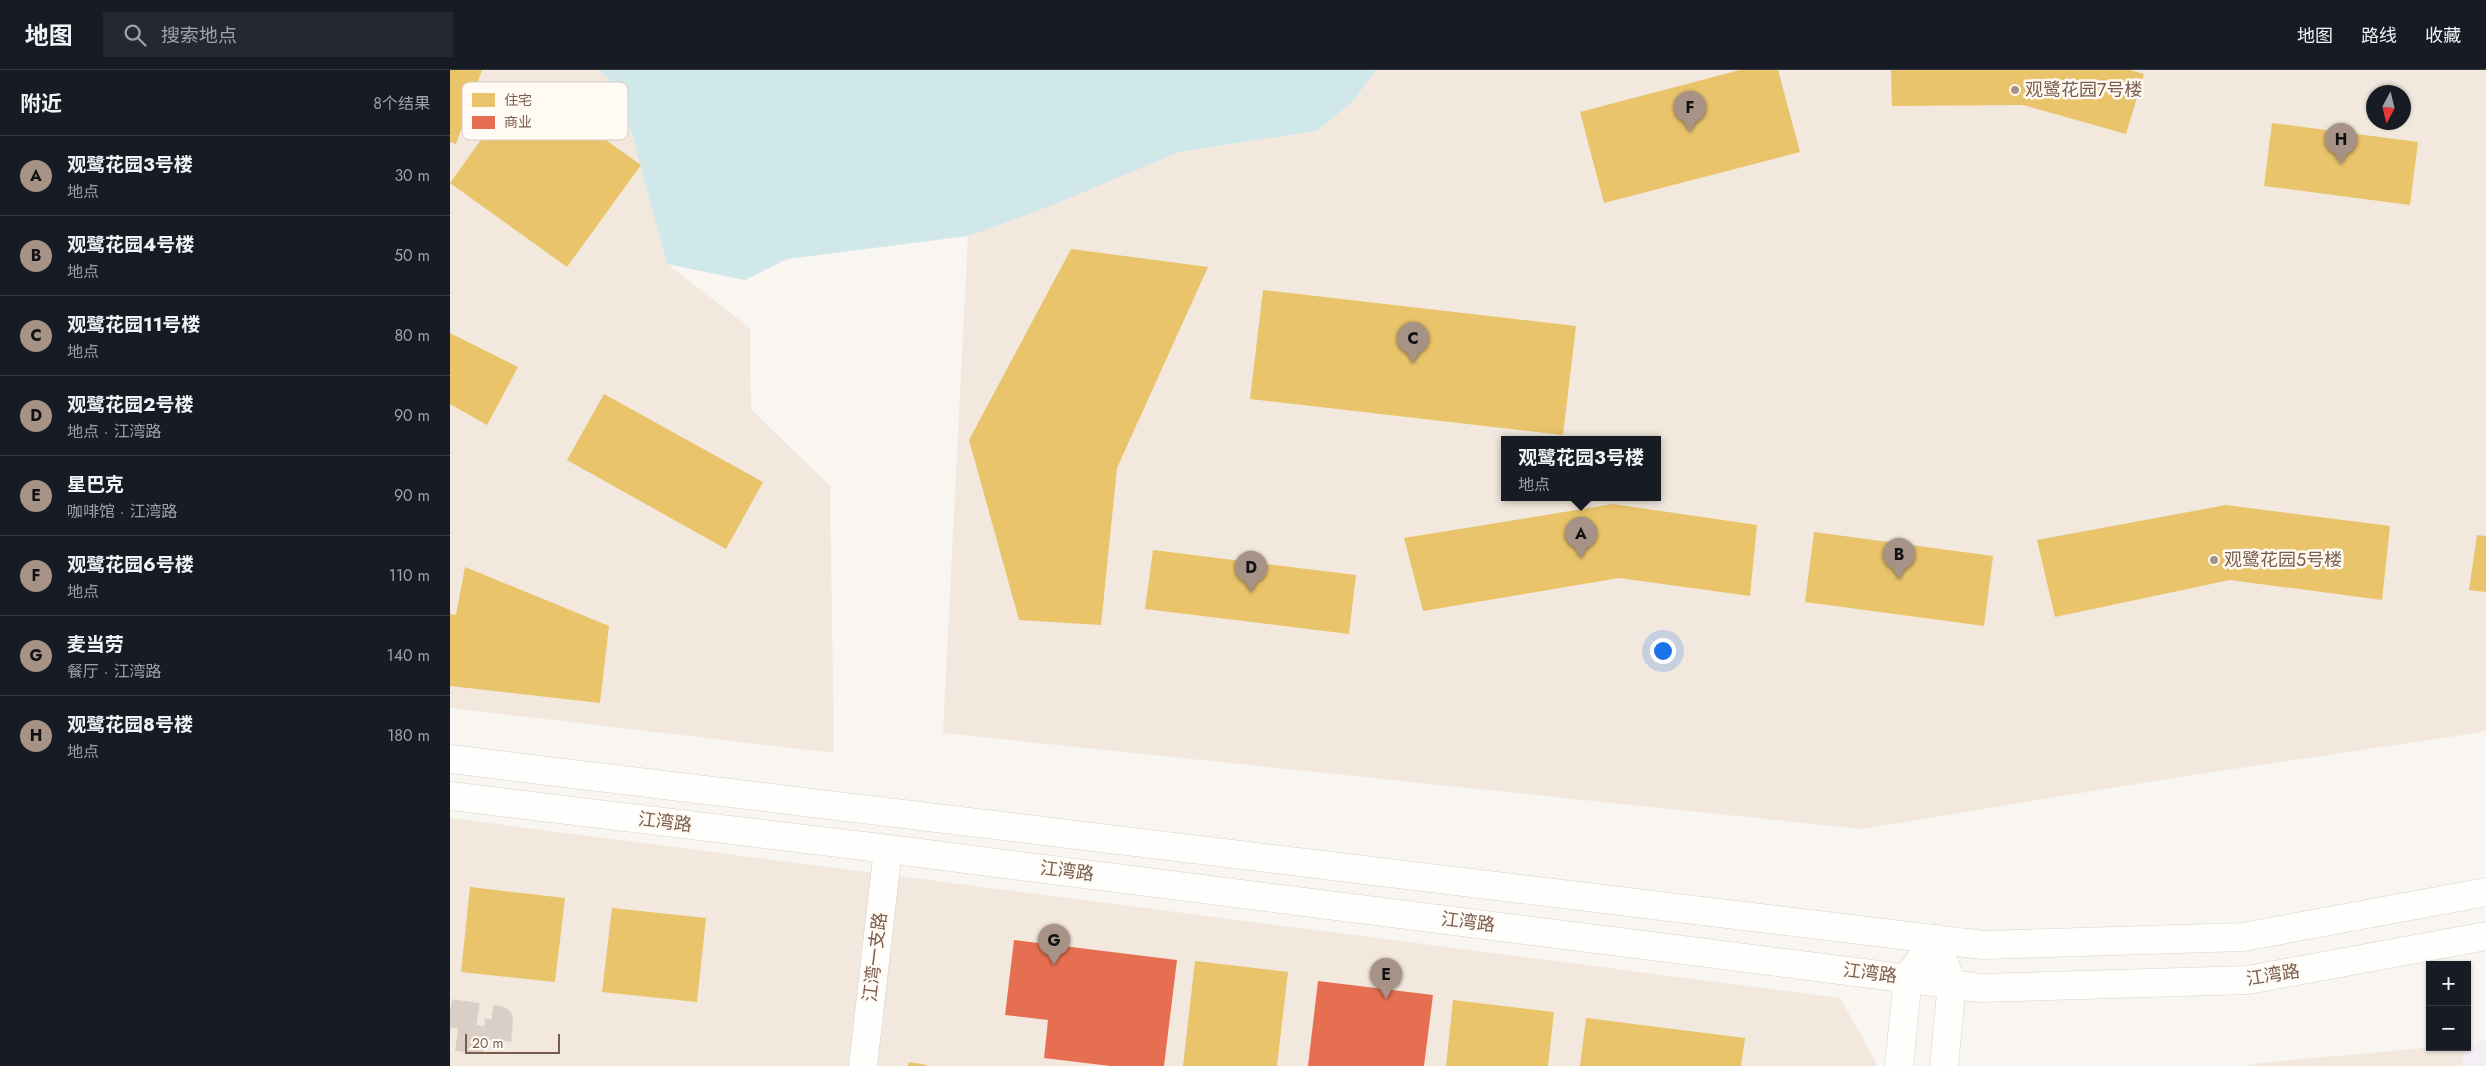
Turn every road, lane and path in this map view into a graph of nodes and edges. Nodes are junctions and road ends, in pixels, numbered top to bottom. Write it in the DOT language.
graph roads {
  1 [pos="450,759"];
  2 [pos="450,796"];
  3 [pos="888,848"];
  4 [pos="2486,892"];
  5 [pos="2486,936"];
  6 [pos="1935,939"];
  7 [pos="1908,978"];
  8 [pos="1952,983"];
  9 [pos="863,1066"];
  10 [pos="1899,1066"];
  11 [pos="1944,1066"];
  1 -- 6 [label="main road, 江湾路"];
  2 -- 3 [label="main road, 江湾路"];
  3 -- 7 [label="main road, 江湾路"];
  3 -- 9 [label="main road, 江湾一支路"];
  4 -- 6 [label="main road, 江湾路"];
  5 -- 8 [label="main road, 江湾路"];
  6 -- 7 [label="main road"];
  6 -- 8 [label="main road"];
  7 -- 8 [label="main road, 江湾路"];
  7 -- 10 [label="main road"];
  8 -- 11 [label="main road"];
}
